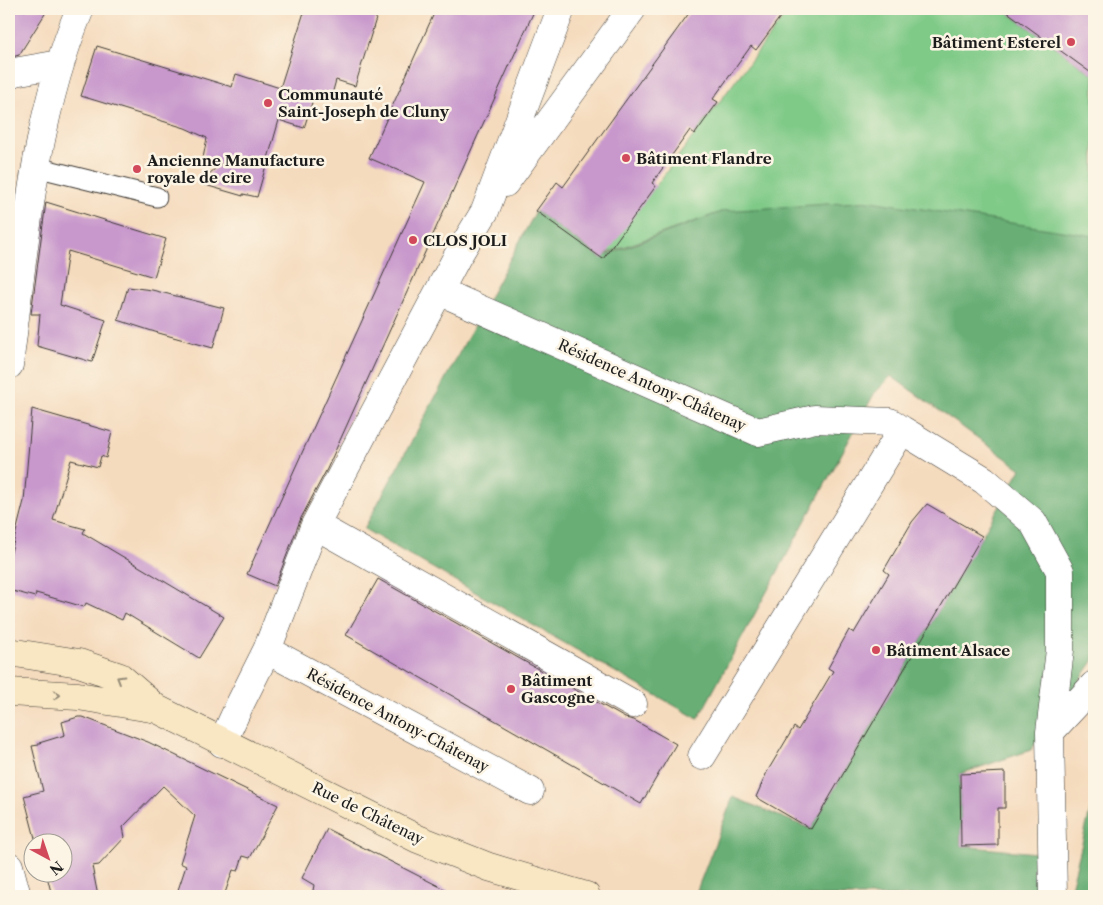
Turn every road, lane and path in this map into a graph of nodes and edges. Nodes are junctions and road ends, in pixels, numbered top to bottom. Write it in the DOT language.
graph roads {
  1 [pos="80,9"];
  2 [pos="561,9"];
  3 [pos="632,9"];
  4 [pos="60,64"];
  5 [pos="9,75"];
  6 [pos="36,167"];
  7 [pos="157,198"];
  8 [pos="485,211"];
  9 [pos="439,291"];
  10 [pos="9,365"];
  11 [pos="902,430"];
  12 [pos="315,524"];
  13 [pos="266,650"];
  14 [pos="9,652"];
  15 [pos="1094,685"];
  16 [pos="9,692"];
  17 [pos="633,704"];
  18 [pos="158,710"];
  19 [pos="1050,732"];
  20 [pos="222,743"];
  21 [pos="702,756"];
  22 [pos="530,791"];
  23 [pos="9,866"];
  24 [pos="17,896"];
  25 [pos="586,896"];
  26 [pos="1053,896"];
  1 -- 4 [label="street"];
  2 -- 8 [label="street"];
  3 -- 8 [label="street"];
  4 -- 5 [label="street"];
  4 -- 6 [label="street"];
  6 -- 7 [label="lane"];
  6 -- 10 [label="street"];
  8 -- 9 [label="street"];
  9 -- 11 [label="street, Résidence Antony-Châtenay"];
  9 -- 12 [label="street"];
  11 -- 19 [label="street, Résidence Antony-Châtenay"];
  11 -- 21 [label="street"];
  12 -- 13 [label="street"];
  12 -- 17 [label="street"];
  13 -- 20 [label="street"];
  13 -- 22 [label="street, Résidence Antony-Châtenay"];
  18 -- 14 [label="main road, Rue de Châtenay, one-way"];
  15 -- 19 [label="street"];
  16 -- 18 [label="main road, Rue de Châtenay, one-way"];
  18 -- 20 [label="main road, Rue de Châtenay"];
  19 -- 26 [label="street, Résidence Antony-Châtenay"];
  20 -- 25 [label="main road, Rue de Châtenay"];
  23 -- 24 [label="street"];
}
